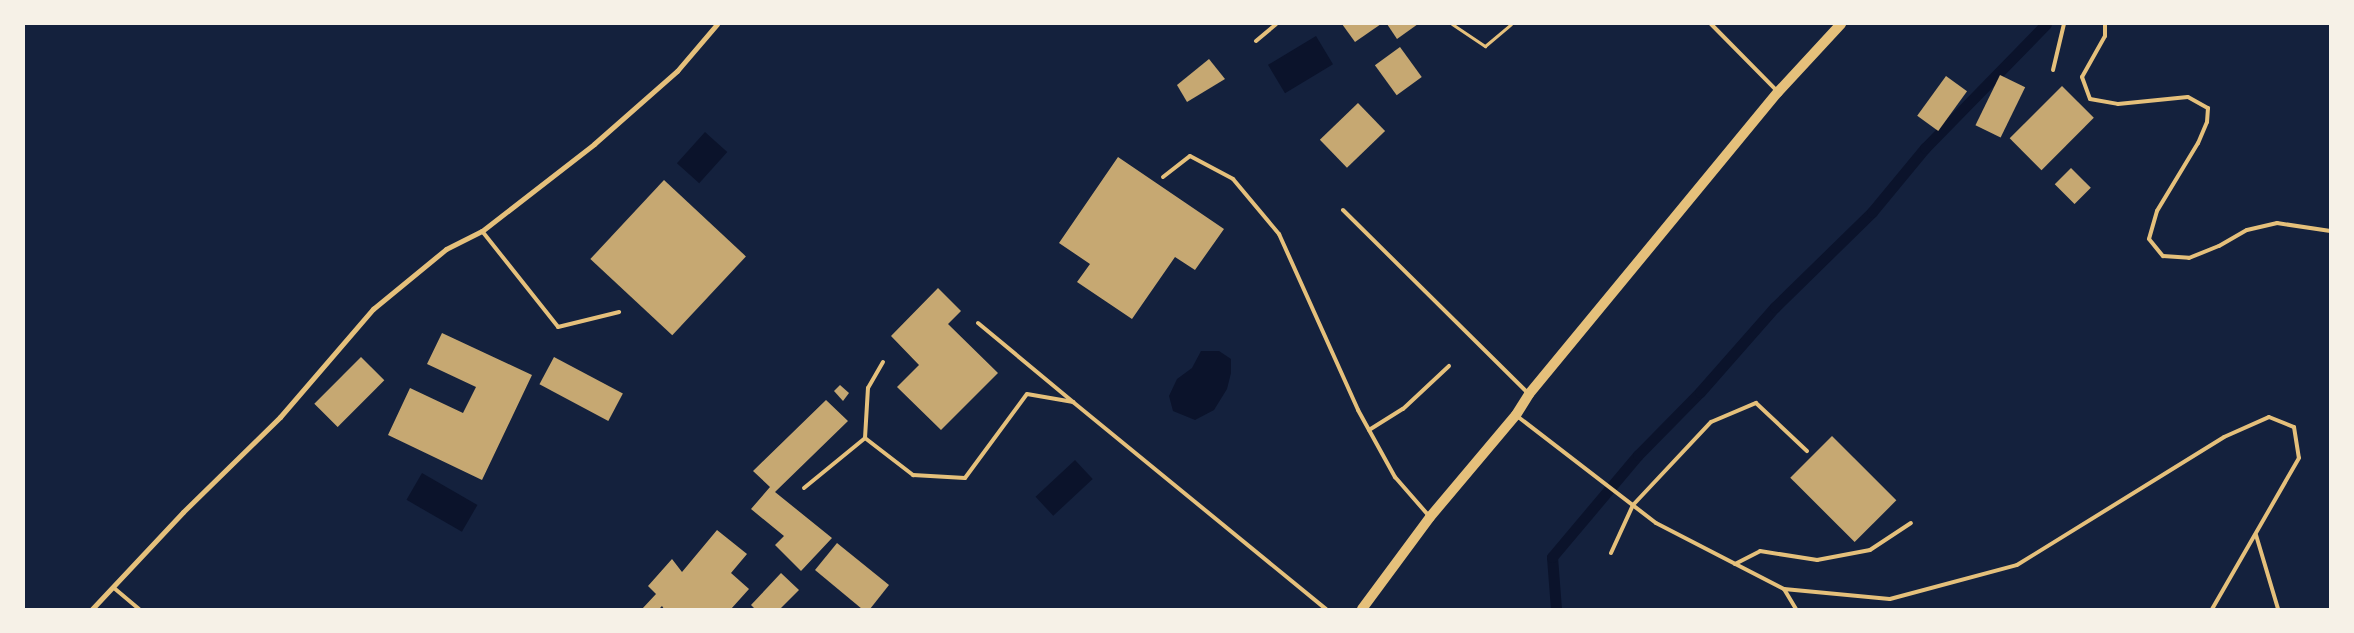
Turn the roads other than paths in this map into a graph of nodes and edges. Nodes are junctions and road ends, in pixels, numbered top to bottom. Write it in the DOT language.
graph roads {
  1 [pos="717,24"];
  2 [pos="1276,24"];
  3 [pos="1711,24"];
  4 [pos="1841,24"];
  5 [pos="2064,24"];
  6 [pos="2105,24"];
  7 [pos="1256,41"];
  8 [pos="2053,70"];
  9 [pos="1778,92"];
  10 [pos="1163,177"];
  11 [pos="1343,210"];
  12 [pos="482,231"];
  13 [pos="2330,231"];
  14 [pos="619,312"];
  15 [pos="978,323"];
  16 [pos="883,362"];
  17 [pos="1449,366"];
  18 [pos="1529,394"];
  19 [pos="1073,402"];
  20 [pos="1516,415"];
  21 [pos="1369,430"];
  22 [pos="865,438"];
  23 [pos="1806,451"];
  24 [pos="804,488"];
  25 [pos="1633,505"];
  26 [pos="1430,517"];
  27 [pos="1911,522"];
  28 [pos="2256,534"];
  29 [pos="1611,554"];
  30 [pos="1735,564"];
  31 [pos="114,588"];
  32 [pos="1784,589"];
  33 [pos="1364,608"];
  34 [pos="92,609"];
  35 [pos="139,609"];
  36 [pos="1326,609"];
  37 [pos="1796,609"];
  38 [pos="2212,609"];
  39 [pos="2278,609"];
  1 -- 12 [label="street"];
  2 -- 7 [label="lane"];
  3 -- 9 [label="lane"];
  4 -- 9 [label="main road"];
  5 -- 8 [label="lane"];
  6 -- 13 [label="lane"];
  9 -- 18 [label="main road"];
  10 -- 21 [label="lane"];
  11 -- 18 [label="lane"];
  12 -- 14 [label="lane"];
  12 -- 31 [label="street"];
  15 -- 19 [label="lane"];
  16 -- 22 [label="lane"];
  17 -- 21 [label="lane"];
  18 -- 20 [label="main road"];
  19 -- 22 [label="lane"];
  19 -- 36 [label="lane"];
  20 -- 25 [label="lane"];
  20 -- 26 [label="main road"];
  21 -- 26 [label="lane"];
  22 -- 24 [label="lane"];
  23 -- 25 [label="lane"];
  25 -- 29 [label="lane"];
  25 -- 30 [label="lane"];
  26 -- 33 [label="main road"];
  27 -- 30 [label="lane"];
  28 -- 32 [label="lane"];
  28 -- 38 [label="lane"];
  28 -- 39 [label="lane"];
  30 -- 32 [label="lane"];
  31 -- 34 [label="street"];
  31 -- 35 [label="lane"];
  32 -- 37 [label="lane"];
}
